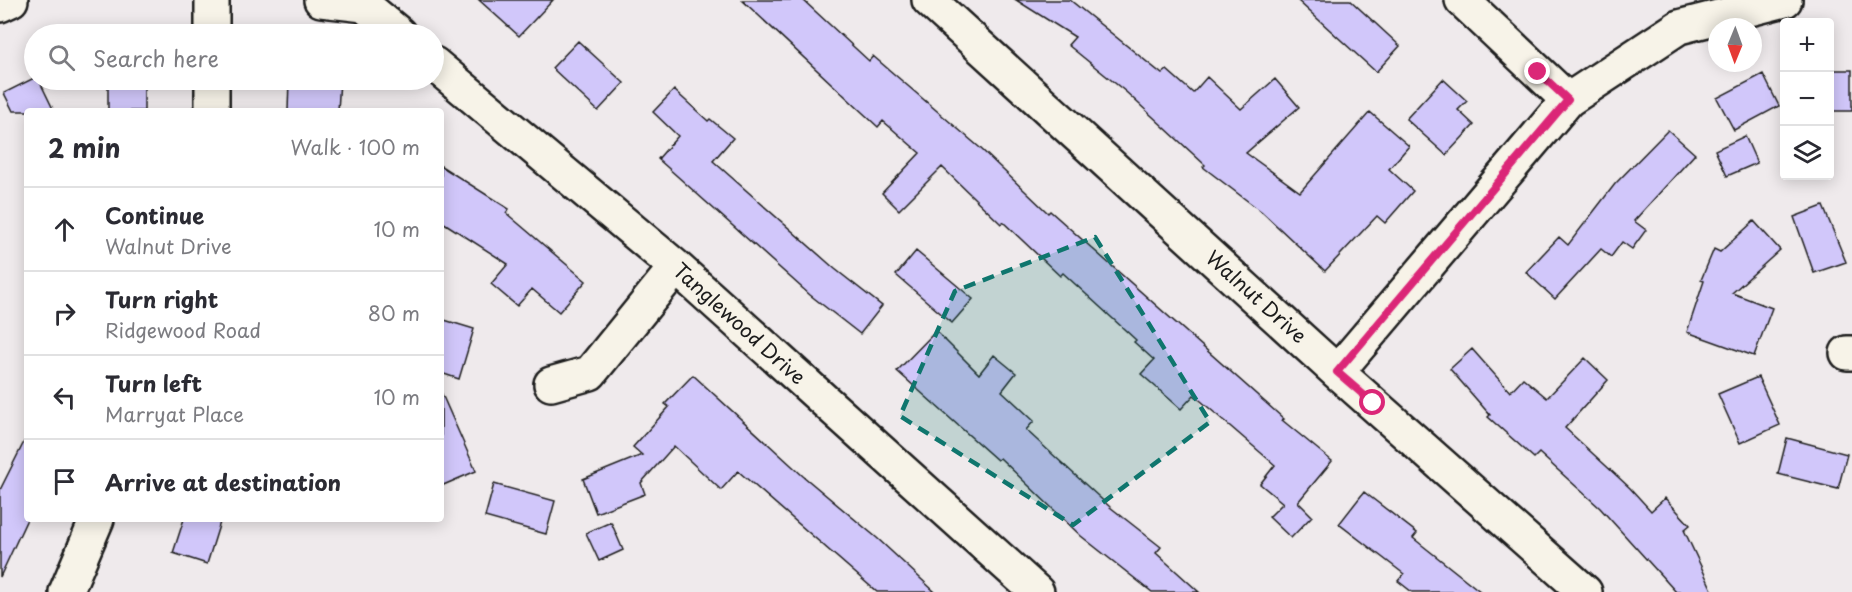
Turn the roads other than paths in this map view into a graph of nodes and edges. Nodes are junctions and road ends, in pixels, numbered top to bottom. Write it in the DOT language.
graph roads {
  1 [pos="11,0"];
  2 [pos="213,0"];
  3 [pos="321,0"];
  4 [pos="929,0"];
  5 [pos="1462,0"];
  6 [pos="1785,0"];
  7 [pos="0,5"];
  8 [pos="212,24"];
  9 [pos="387,24"];
  10 [pos="444,72"];
  11 [pos="212,90"];
  12 [pos="1568,100"];
  13 [pos="212,108"];
  14 [pos="675,267"];
  15 [pos="1337,372"];
  16 [pos="551,384"];
  17 [pos="96,522"];
  18 [pos="66,592"];
  19 [pos="1037,592"];
  20 [pos="1585,592"];
  1 -- 7 [label="street"];
  2 -- 8 [label="street"];
  3 -- 9 [label="street"];
  4 -- 15 [label="street, Walnut Drive"];
  5 -- 12 [label="street"];
  6 -- 12 [label="street"];
  10 -- 14 [label="street, Tanglewood Drive"];
  11 -- 13 [label="street"];
  12 -- 15 [label="street"];
  14 -- 16 [label="street"];
  14 -- 19 [label="street, Tanglewood Drive"];
  15 -- 20 [label="street, Walnut Drive"];
  17 -- 18 [label="street"];
}
